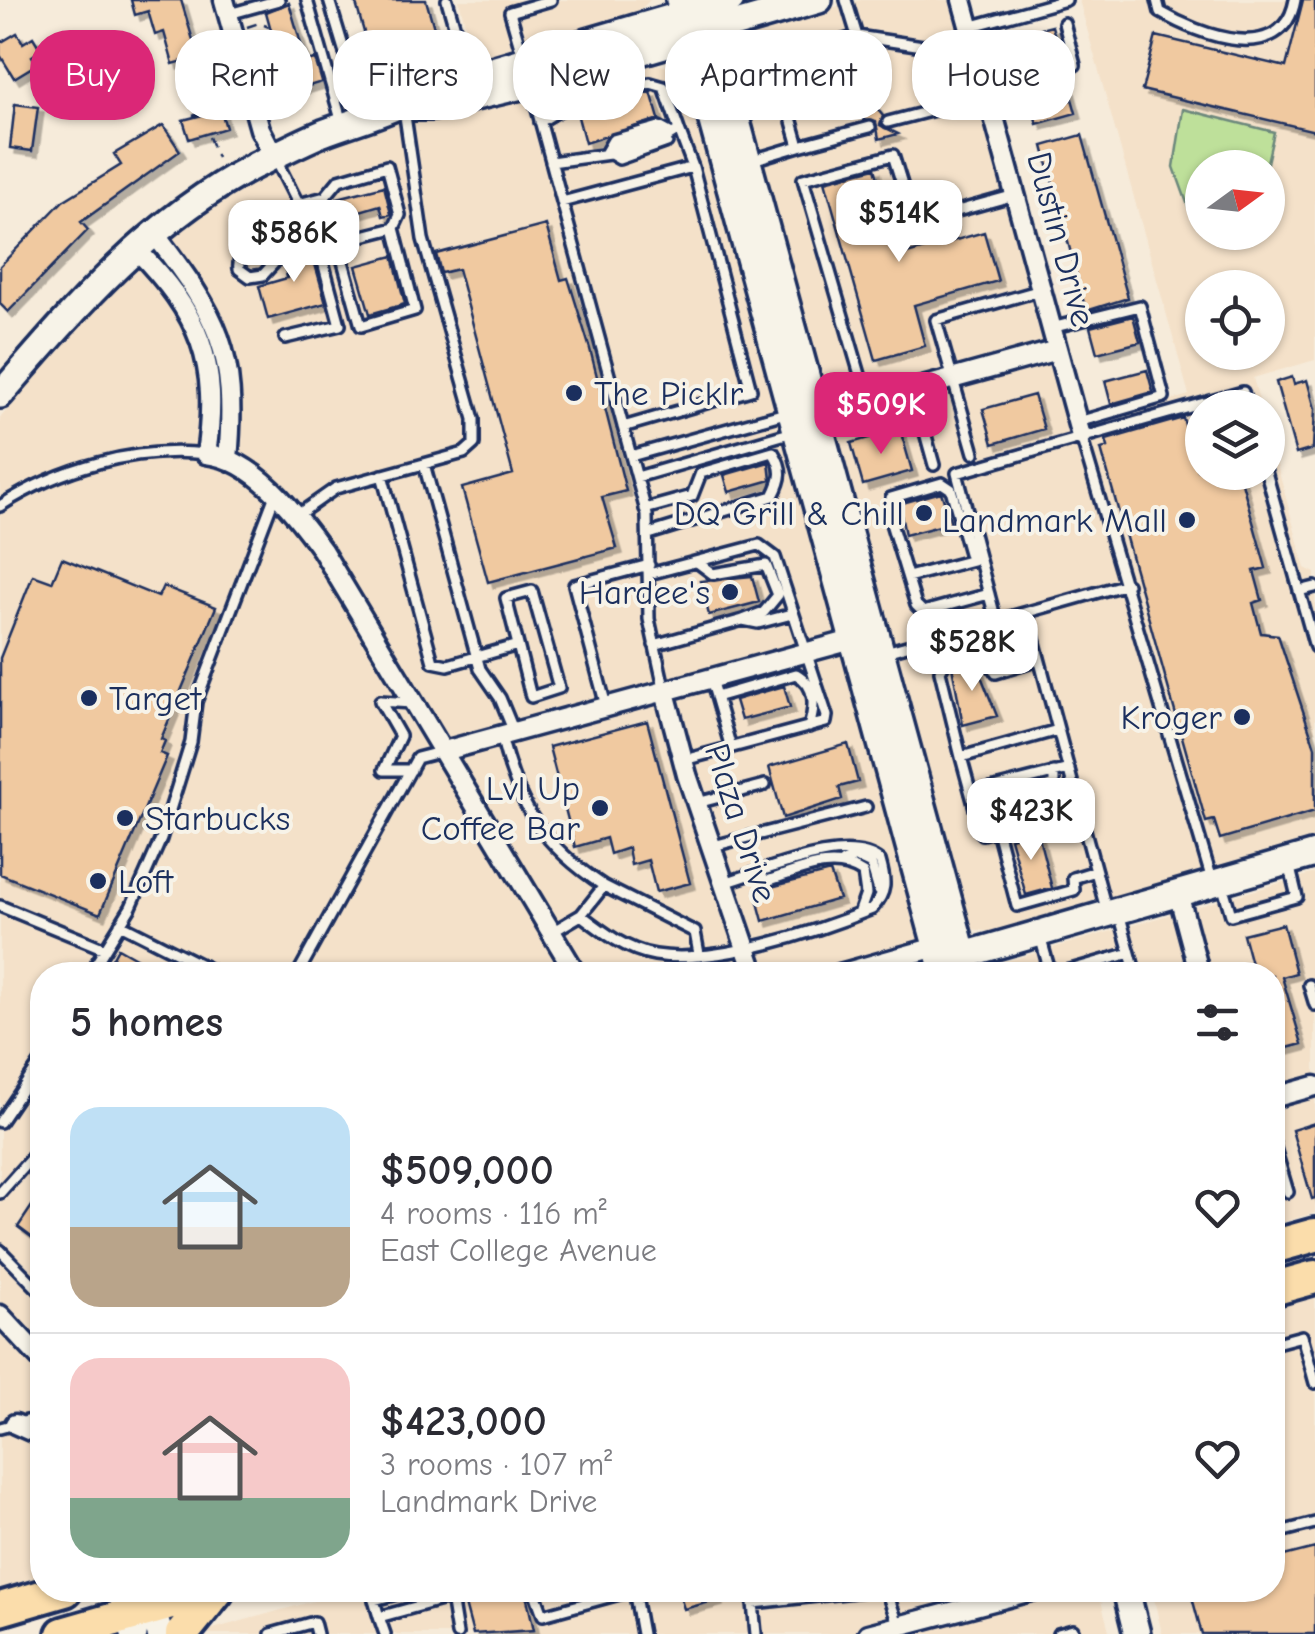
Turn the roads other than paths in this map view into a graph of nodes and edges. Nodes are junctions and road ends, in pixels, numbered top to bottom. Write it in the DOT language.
graph roads {
  1 [pos="279,0"];
  2 [pos="307,0"];
  3 [pos="330,0"];
  4 [pos="447,0"];
  5 [pos="551,0"];
  6 [pos="818,0"];
  7 [pos="846,0"];
  8 [pos="962,0"];
  9 [pos="1066,0"];
  10 [pos="1157,0"];
  11 [pos="1295,0"];
  12 [pos="226,7"];
  13 [pos="701,13"];
  14 [pos="1064,23"];
  15 [pos="455,30"];
  16 [pos="515,30"];
  17 [pos="634,30"];
  18 [pos="855,30"];
  19 [pos="970,30"];
  20 [pos="973,30"];
  21 [pos="1066,30"];
  22 [pos="645,36"];
  23 [pos="912,115"];
  24 [pos="361,120"];
  25 [pos="406,120"];
  26 [pos="792,120"];
  27 [pos="995,120"];
  28 [pos="354,122"];
  29 [pos="540,122"];
  30 [pos="888,122"];
  31 [pos="870,127"];
  32 [pos="675,132"];
  33 [pos="799,146"];
  34 [pos="274,156"];
  35 [pos="748,161"];
  36 [pos="551,162"];
  37 [pos="693,168"];
  38 [pos="1015,195"];
  39 [pos="325,197"];
  40 [pos="562,202"];
  41 [pos="298,204"];
  42 [pos="305,215"];
  43 [pos="394,228"];
  44 [pos="266,236"];
  45 [pos="145,241"];
  46 [pos="339,242"];
  47 [pos="1041,290"];
  48 [pos="1051,328"];
  49 [pos="285,338"];
  50 [pos="1057,350"];
  51 [pos="954,378"];
  52 [pos="913,390"];
  53 [pos="0,395"];
  54 [pos="868,402"];
  55 [pos="1185,405"];
  56 [pos="817,416"];
  57 [pos="793,422"];
  58 [pos="623,427"];
  59 [pos="1080,429"];
  60 [pos="692,439"];
  61 [pos="974,453"];
  62 [pos="206,454"];
  63 [pos="631,456"];
  64 [pos="228,460"];
  65 [pos="698,460"];
  66 [pos="424,464"];
  67 [pos="934,465"];
  68 [pos="382,475"];
  69 [pos="637,477"];
  70 [pos="1271,490"];
  71 [pos="275,494"];
  72 [pos="0,506"];
  73 [pos="645,509"];
  74 [pos="296,516"];
  75 [pos="820,522"];
  76 [pos="649,534"];
  77 [pos="975,559"];
  78 [pos="697,562"];
  79 [pos="649,570"];
  80 [pos="908,577"];
  81 [pos="1127,584"];
  82 [pos="1315,587"];
  83 [pos="1299,590"];
  84 [pos="989,594"];
  85 [pos="1027,612"];
  86 [pos="792,614"];
  87 [pos="743,620"];
  88 [pos="996,621"];
  89 [pos="852,640"];
  90 [pos="518,645"];
  91 [pos="654,645"];
  92 [pos="1315,647"];
  93 [pos="885,652"];
  94 [pos="804,654"];
  95 [pos="476,657"];
  96 [pos="1039,660"];
  97 [pos="714,688"];
  98 [pos="666,692"];
  99 [pos="413,704"];
  100 [pos="606,707"];
  101 [pos="810,727"];
  102 [pos="1058,730"];
  103 [pos="507,734"];
  104 [pos="731,748"];
  105 [pos="444,751"];
  106 [pos="961,757"];
  107 [pos="684,760"];
  108 [pos="1069,768"];
  109 [pos="411,770"];
  110 [pos="1054,772"];
  111 [pos="765,785"];
  112 [pos="972,794"];
  113 [pos="696,803"];
  114 [pos="1079,806"];
  115 [pos="866,807"];
  116 [pos="976,808"];
  117 [pos="997,830"];
  118 [pos="713,846"];
  119 [pos="1315,854"];
  120 [pos="1288,862"];
  121 [pos="838,863"];
  122 [pos="1096,871"];
  123 [pos="757,873"];
  124 [pos="727,882"];
  125 [pos="1217,882"];
  126 [pos="604,886"];
  127 [pos="1178,893"];
  128 [pos="877,904"];
  129 [pos="0,906"];
  130 [pos="1113,912"];
  131 [pos="859,914"];
  132 [pos="581,915"];
  133 [pos="120,924"];
  134 [pos="552,932"];
  135 [pos="1039,934"];
  136 [pos="746,946"];
  137 [pos="936,947"];
  138 [pos="105,949"];
  139 [pos="1130,953"];
  140 [pos="698,954"];
  141 [pos="97,962"];
  142 [pos="195,962"];
  143 [pos="305,962"];
  144 [pos="570,962"];
  145 [pos="752,962"];
  146 [pos="882,962"];
  147 [pos="940,962"];
  148 [pos="961,962"];
  149 [pos="965,962"];
  150 [pos="973,962"];
  151 [pos="1048,962"];
  152 [pos="1098,962"];
  153 [pos="1132,962"];
  154 [pos="1197,962"];
  155 [pos="1310,985"];
  156 [pos="1315,1005"];
  157 [pos="30,1078"];
  158 [pos="1315,1086"];
  159 [pos="1285,1094"];
  160 [pos="0,1122"];
  161 [pos="30,1162"];
  162 [pos="1285,1182"];
  163 [pos="1288,1192"];
  164 [pos="0,1193"];
  165 [pos="1315,1235"];
  166 [pos="1285,1243"];
  167 [pos="0,1250"];
  168 [pos="1315,1277"];
  169 [pos="30,1281"];
  170 [pos="1285,1285"];
  171 [pos="0,1315"];
  172 [pos="1285,1341"];
  173 [pos="30,1346"];
  174 [pos="1315,1383"];
  175 [pos="1315,1523"];
  176 [pos="1285,1531"];
  177 [pos="30,1600"];
  178 [pos="175,1602"];
  179 [pos="207,1602"];
  180 [pos="375,1602"];
  181 [pos="422,1602"];
  182 [pos="449,1602"];
  183 [pos="538,1602"];
  184 [pos="590,1602"];
  185 [pos="636,1602"];
  186 [pos="762,1602"];
  187 [pos="890,1602"];
  188 [pos="994,1602"];
  189 [pos="1129,1602"];
  190 [pos="753,1603"];
  191 [pos="0,1609"];
  192 [pos="140,1612"];
  193 [pos="379,1616"];
  194 [pos="900,1630"];
  195 [pos="63,1634"];
  196 [pos="182,1634"];
  197 [pos="271,1634"];
  198 [pos="317,1634"];
  199 [pos="385,1634"];
  200 [pos="457,1634"];
  201 [pos="642,1634"];
  202 [pos="756,1634"];
  203 [pos="868,1634"];
  204 [pos="1058,1634"];
  205 [pos="1074,1634"];
  206 [pos="1137,1634"];
  1 -- 12 [label="lane"];
  2 -- 28 [label="lane"];
  3 -- 28 [label="lane"];
  4 -- 15 [label="lane"];
  5 -- 16 [label="lane"];
  6 -- 13 [label="main road"];
  7 -- 18 [label="lane"];
  8 -- 19 [label="street, Dustin Drive"];
  9 -- 20 [label="lane"];
  10 -- 11 [label="lane"];
  12 -- 34 [label="street"];
  13 -- 17 [label="main road"];
  13 -- 22 [label="main road"];
  13 -- 35 [label="main road"];
  13 -- 57 [label="main road"];
  14 -- 21 [label="lane"];
  23 -- 30 [label="lane"];
  24 -- 28 [label="main road"];
  25 -- 66 [label="lane"];
  26 -- 33 [label="lane"];
  27 -- 38 [label="street, Dustin Drive"];
  28 -- 34 [label="main road"];
  29 -- 32 [label="lane"];
  29 -- 36 [label="lane"];
  31 -- 33 [label="lane"];
  32 -- 36 [label="lane"];
  32 -- 37 [label="lane"];
  33 -- 35 [label="lane"];
  34 -- 41 [label="lane"];
  34 -- 45 [label="main road"];
  35 -- 56 [label="main road"];
  36 -- 40 [label="lane"];
  37 -- 40 [label="lane"];
  37 -- 58 [label="lane"];
  38 -- 47 [label="street, Dustin Drive"];
  38 -- 54 [label="lane"];
  39 -- 41 [label="lane"];
  39 -- 43 [label="lane"];
  39 -- 46 [label="lane"];
  40 -- 58 [label="lane"];
  41 -- 42 [label="lane"];
  42 -- 44 [label="lane"];
  42 -- 49 [label="lane"];
  43 -- 46 [label="lane"];
  43 -- 46 [label="lane"];
  44 -- 44 [label="lane"];
  45 -- 53 [label="main road"];
  45 -- 62 [label="street"];
  45 -- 64 [label="street"];
  47 -- 48 [label="street, Dustin Drive"];
  47 -- 51 [label="lane"];
  48 -- 50 [label="street, Dustin Drive"];
  48 -- 59 [label="lane"];
  50 -- 51 [label="street"];
  50 -- 59 [label="street, Dustin Drive"];
  51 -- 52 [label="street"];
  51 -- 61 [label="lane"];
  52 -- 54 [label="street"];
  52 -- 67 [label="lane"];
  54 -- 56 [label="street"];
  55 -- 59 [label="lane"];
  56 -- 57 [label="lane"];
  56 -- 57 [label="lane"];
  56 -- 93 [label="main road"];
  57 -- 60 [label="lane"];
  57 -- 65 [label="lane"];
  57 -- 75 [label="main road"];
  58 -- 63 [label="lane"];
  59 -- 77 [label="lane"];
  59 -- 81 [label="lane"];
  60 -- 63 [label="lane"];
  60 -- 65 [label="lane"];
  62 -- 64 [label="street"];
  62 -- 72 [label="lane"];
  63 -- 69 [label="lane"];
  64 -- 71 [label="street"];
  65 -- 69 [label="lane"];
  66 -- 68 [label="lane"];
  66 -- 95 [label="lane"];
  68 -- 74 [label="lane"];
  68 -- 95 [label="lane"];
  69 -- 73 [label="lane"];
  70 -- 83 [label="lane"];
  71 -- 74 [label="street"];
  71 -- 133 [label="lane"];
  73 -- 76 [label="lane"];
  73 -- 76 [label="lane"];
  74 -- 99 [label="street"];
  75 -- 89 [label="main road"];
  75 -- 93 [label="main road"];
  76 -- 79 [label="lane"];
  77 -- 80 [label="lane"];
  77 -- 80 [label="lane"];
  77 -- 84 [label="lane"];
  78 -- 79 [label="lane"];
  78 -- 86 [label="lane"];
  78 -- 87 [label="lane"];
  79 -- 91 [label="lane"];
  79 -- 100 [label="lane"];
  80 -- 84 [label="lane"];
  81 -- 85 [label="lane"];
  81 -- 125 [label="lane"];
  82 -- 83 [label="lane"];
  83 -- 92 [label="lane"];
  84 -- 88 [label="lane"];
  85 -- 88 [label="lane"];
  85 -- 96 [label="lane"];
  86 -- 87 [label="lane"];
  86 -- 94 [label="lane"];
  87 -- 91 [label="lane"];
  88 -- 93 [label="lane"];
  89 -- 94 [label="street"];
  89 -- 137 [label="main road"];
  90 -- 90 [label="lane"];
  90 -- 95 [label="lane"];
  91 -- 98 [label="lane"];
  93 -- 149 [label="main road"];
  94 -- 97 [label="street"];
  94 -- 101 [label="lane"];
  95 -- 103 [label="lane"];
  96 -- 102 [label="lane"];
  96 -- 106 [label="lane"];
  97 -- 98 [label="street"];
  97 -- 101 [label="lane"];
  97 -- 104 [label="lane"];
  98 -- 100 [label="street"];
  98 -- 107 [label="street, Plaza Drive"];
  99 -- 105 [label="street"];
  99 -- 109 [label="lane"];
  100 -- 103 [label="street"];
  101 -- 104 [label="lane"];
  102 -- 106 [label="lane"];
  102 -- 108 [label="lane"];
  103 -- 105 [label="street"];
  103 -- 126 [label="lane"];
  104 -- 107 [label="lane"];
  105 -- 109 [label="lane"];
  105 -- 134 [label="street"];
  106 -- 112 [label="lane"];
  107 -- 113 [label="street, Plaza Drive"];
  108 -- 110 [label="lane"];
  108 -- 114 [label="lane"];
  109 -- 143 [label="lane"];
  110 -- 112 [label="lane"];
  110 -- 116 [label="lane"];
  111 -- 113 [label="lane"];
  112 -- 116 [label="lane"];
  113 -- 118 [label="street, Plaza Drive"];
  114 -- 117 [label="lane"];
  114 -- 122 [label="lane"];
  115 -- 118 [label="lane"];
  116 -- 117 [label="lane"];
  117 -- 122 [label="lane"];
  118 -- 124 [label="street, Plaza Drive"];
  119 -- 120 [label="main road"];
  120 -- 125 [label="main road"];
  120 -- 125 [label="lane"];
  121 -- 123 [label="lane"];
  121 -- 128 [label="lane"];
  121 -- 131 [label="lane"];
  122 -- 130 [label="lane"];
  123 -- 124 [label="lane"];
  123 -- 128 [label="lane"];
  124 -- 136 [label="street, Plaza Drive"];
  125 -- 127 [label="main road"];
  126 -- 132 [label="lane"];
  126 -- 140 [label="lane"];
  127 -- 130 [label="main road"];
  127 -- 154 [label="street"];
  128 -- 131 [label="lane"];
  129 -- 138 [label="lane"];
  130 -- 135 [label="main road"];
  130 -- 139 [label="lane"];
  131 -- 136 [label="lane"];
  132 -- 134 [label="lane"];
  132 -- 140 [label="lane"];
  133 -- 138 [label="lane"];
  133 -- 142 [label="lane"];
  134 -- 144 [label="street"];
  135 -- 150 [label="main road"];
  135 -- 151 [label="lane"];
  136 -- 140 [label="lane"];
  136 -- 145 [label="street, Plaza Drive"];
  137 -- 146 [label="street"];
  137 -- 147 [label="main road"];
  137 -- 148 [label="street"];
  138 -- 141 [label="lane"];
  139 -- 152 [label="lane"];
  139 -- 153 [label="lane"];
  155 -- 156 [label="lane"];
  157 -- 160 [label="lane"];
  158 -- 159 [label="street"];
  161 -- 164 [label="lane"];
  162 -- 163 [label="lane"];
  165 -- 166 [label="highway"];
  167 -- 169 [label="lane"];
  168 -- 170 [label="highway"];
  171 -- 173 [label="street"];
  172 -- 174 [label="lane"];
  175 -- 176 [label="lane"];
  177 -- 191 [label="highway"];
  178 -- 192 [label="highway"];
  179 -- 196 [label="highway"];
  180 -- 193 [label="lane"];
  181 -- 193 [label="lane"];
  182 -- 200 [label="lane"];
  183 -- 184 [label="lane"];
  185 -- 201 [label="lane"];
  186 -- 190 [label="lane"];
  187 -- 194 [label="lane"];
  188 -- 194 [label="street"];
  189 -- 206 [label="main road"];
  190 -- 202 [label="lane"];
  192 -- 195 [label="highway"];
  193 -- 199 [label="lane"];
  194 -- 203 [label="street"];
  197 -- 198 [label="lane"];
  204 -- 205 [label="lane"];
}
